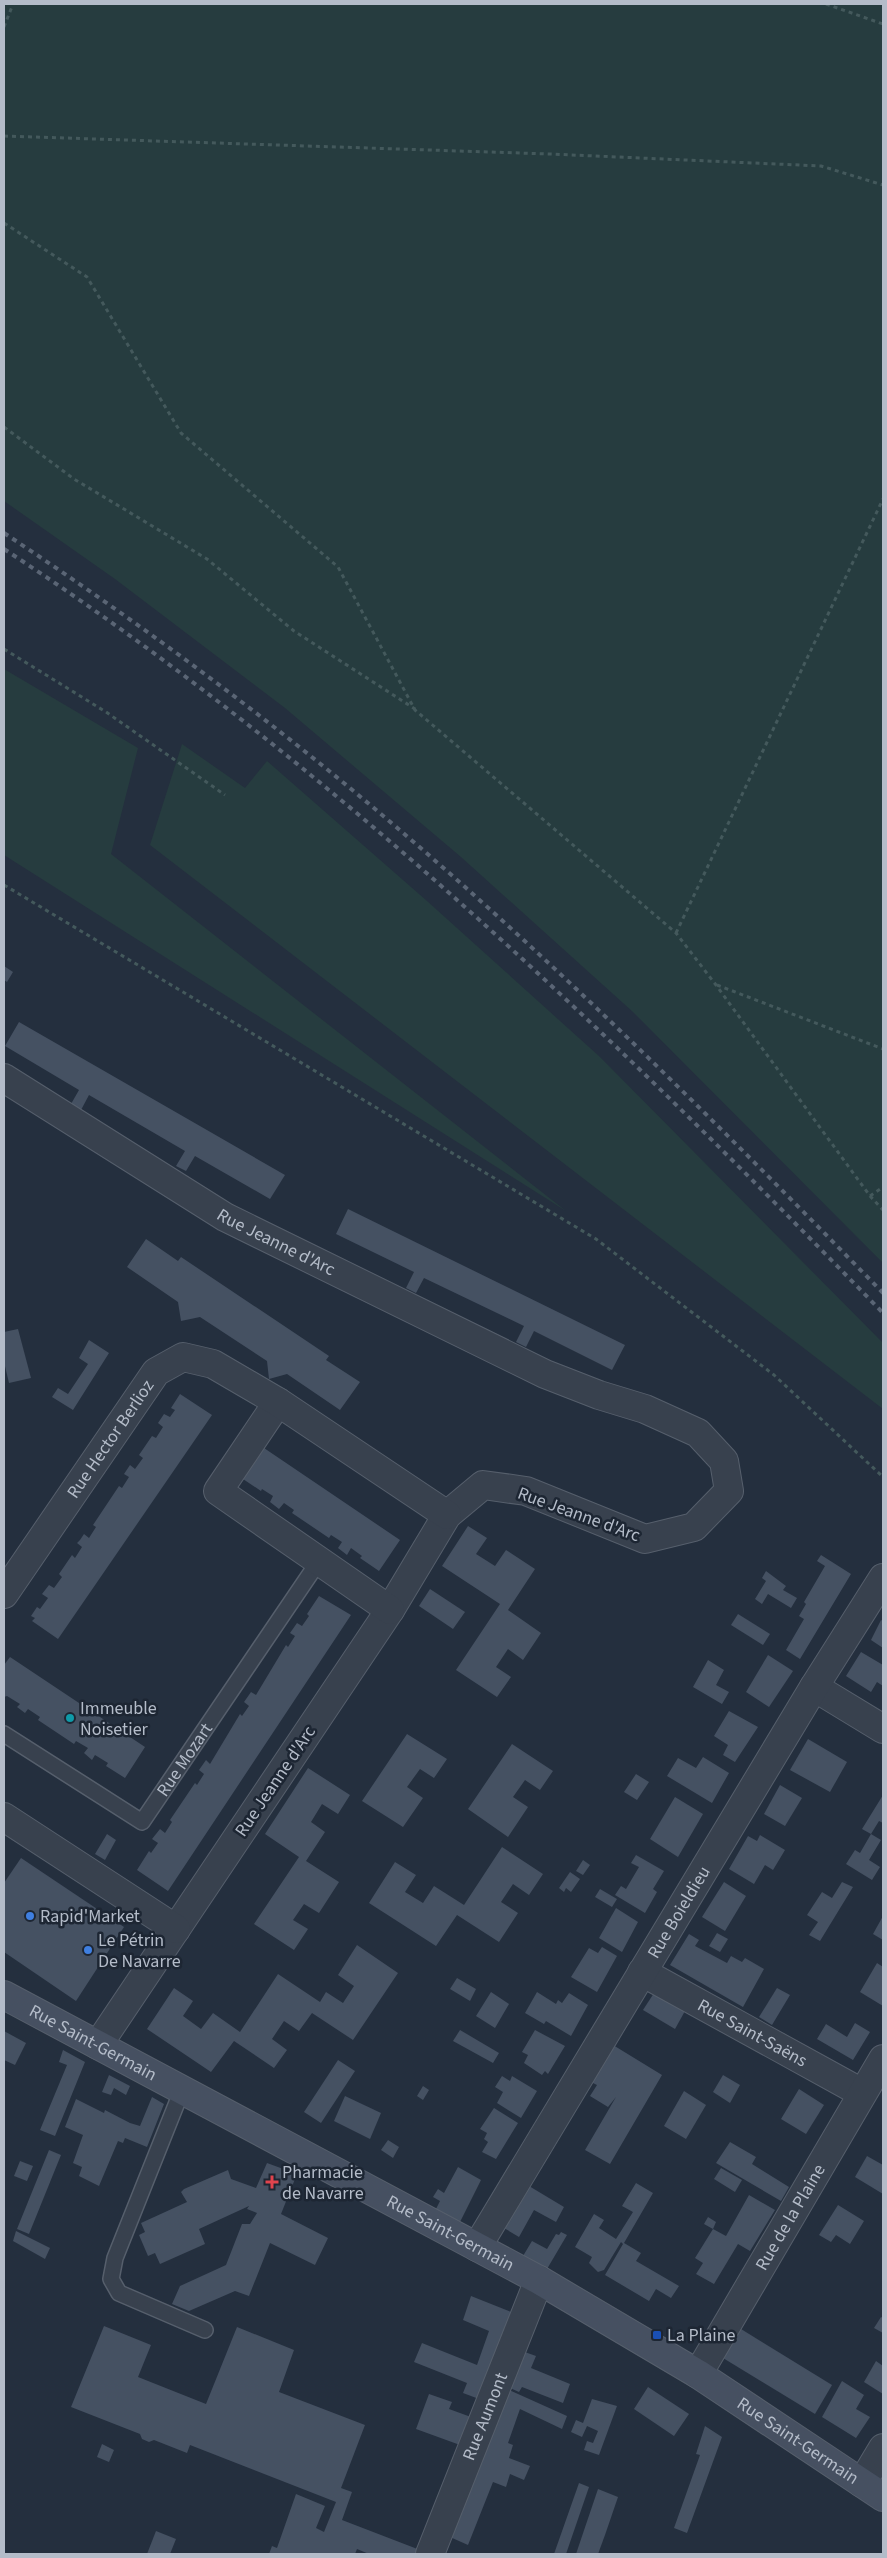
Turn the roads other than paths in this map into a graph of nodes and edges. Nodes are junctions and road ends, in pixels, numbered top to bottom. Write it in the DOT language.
graph roads {
  1 [pos="4,1078"];
  2 [pos="278,1402"];
  3 [pos="447,1515"];
  4 [pos="319,1560"];
  5 [pos="883,1578"];
  6 [pos="4,1594"];
  7 [pos="390,1610"];
  8 [pos="814,1687"];
  9 [pos="883,1729"];
  10 [pos="4,1734"];
  11 [pos="4,1817"];
  12 [pos="176,1929"];
  13 [pos="642,1972"];
  14 [pos="4,1995"];
  15 [pos="98,2045"];
  16 [pos="883,2059"];
  17 [pos="182,2090"];
  18 [pos="862,2093"];
  19 [pos="477,2247"];
  20 [pos="539,2280"];
  21 [pos="205,2330"];
  22 [pos="698,2374"];
  23 [pos="883,2448"];
  24 [pos="873,2490"];
  25 [pos="430,2554"];
  1 -- 3 [label="street, Rue Jeanne d'Arc"];
  2 -- 3 [label="street"];
  2 -- 4 [label="street"];
  2 -- 6 [label="street, Rue Hector Berlioz"];
  3 -- 7 [label="street, Rue Jeanne d'Arc"];
  4 -- 7 [label="street"];
  4 -- 10 [label="lane, Rue Mozart"];
  5 -- 8 [label="street, Rue Boieldieu"];
  7 -- 12 [label="street, Rue Jeanne d'Arc"];
  8 -- 9 [label="street"];
  8 -- 13 [label="street, Rue Boieldieu"];
  11 -- 12 [label="street"];
  12 -- 15 [label="street, Rue Jeanne d'Arc"];
  13 -- 18 [label="street, Rue Saint-Saëns"];
  13 -- 19 [label="street, Rue Boieldieu"];
  14 -- 15 [label="street, Rue Saint-Germain"];
  15 -- 17 [label="street, Rue Saint-Germain"];
  16 -- 18 [label="street, Rue de la Plaine"];
  17 -- 19 [label="street, Rue Saint-Germain"];
  17 -- 21 [label="lane"];
  18 -- 22 [label="street, Rue de la Plaine"];
  19 -- 20 [label="street, Rue Saint-Germain"];
  20 -- 22 [label="street, Rue Saint-Germain"];
  20 -- 25 [label="street, Rue Aumont"];
  22 -- 24 [label="street, Rue Saint-Germain"];
  23 -- 24 [label="street"];
}
